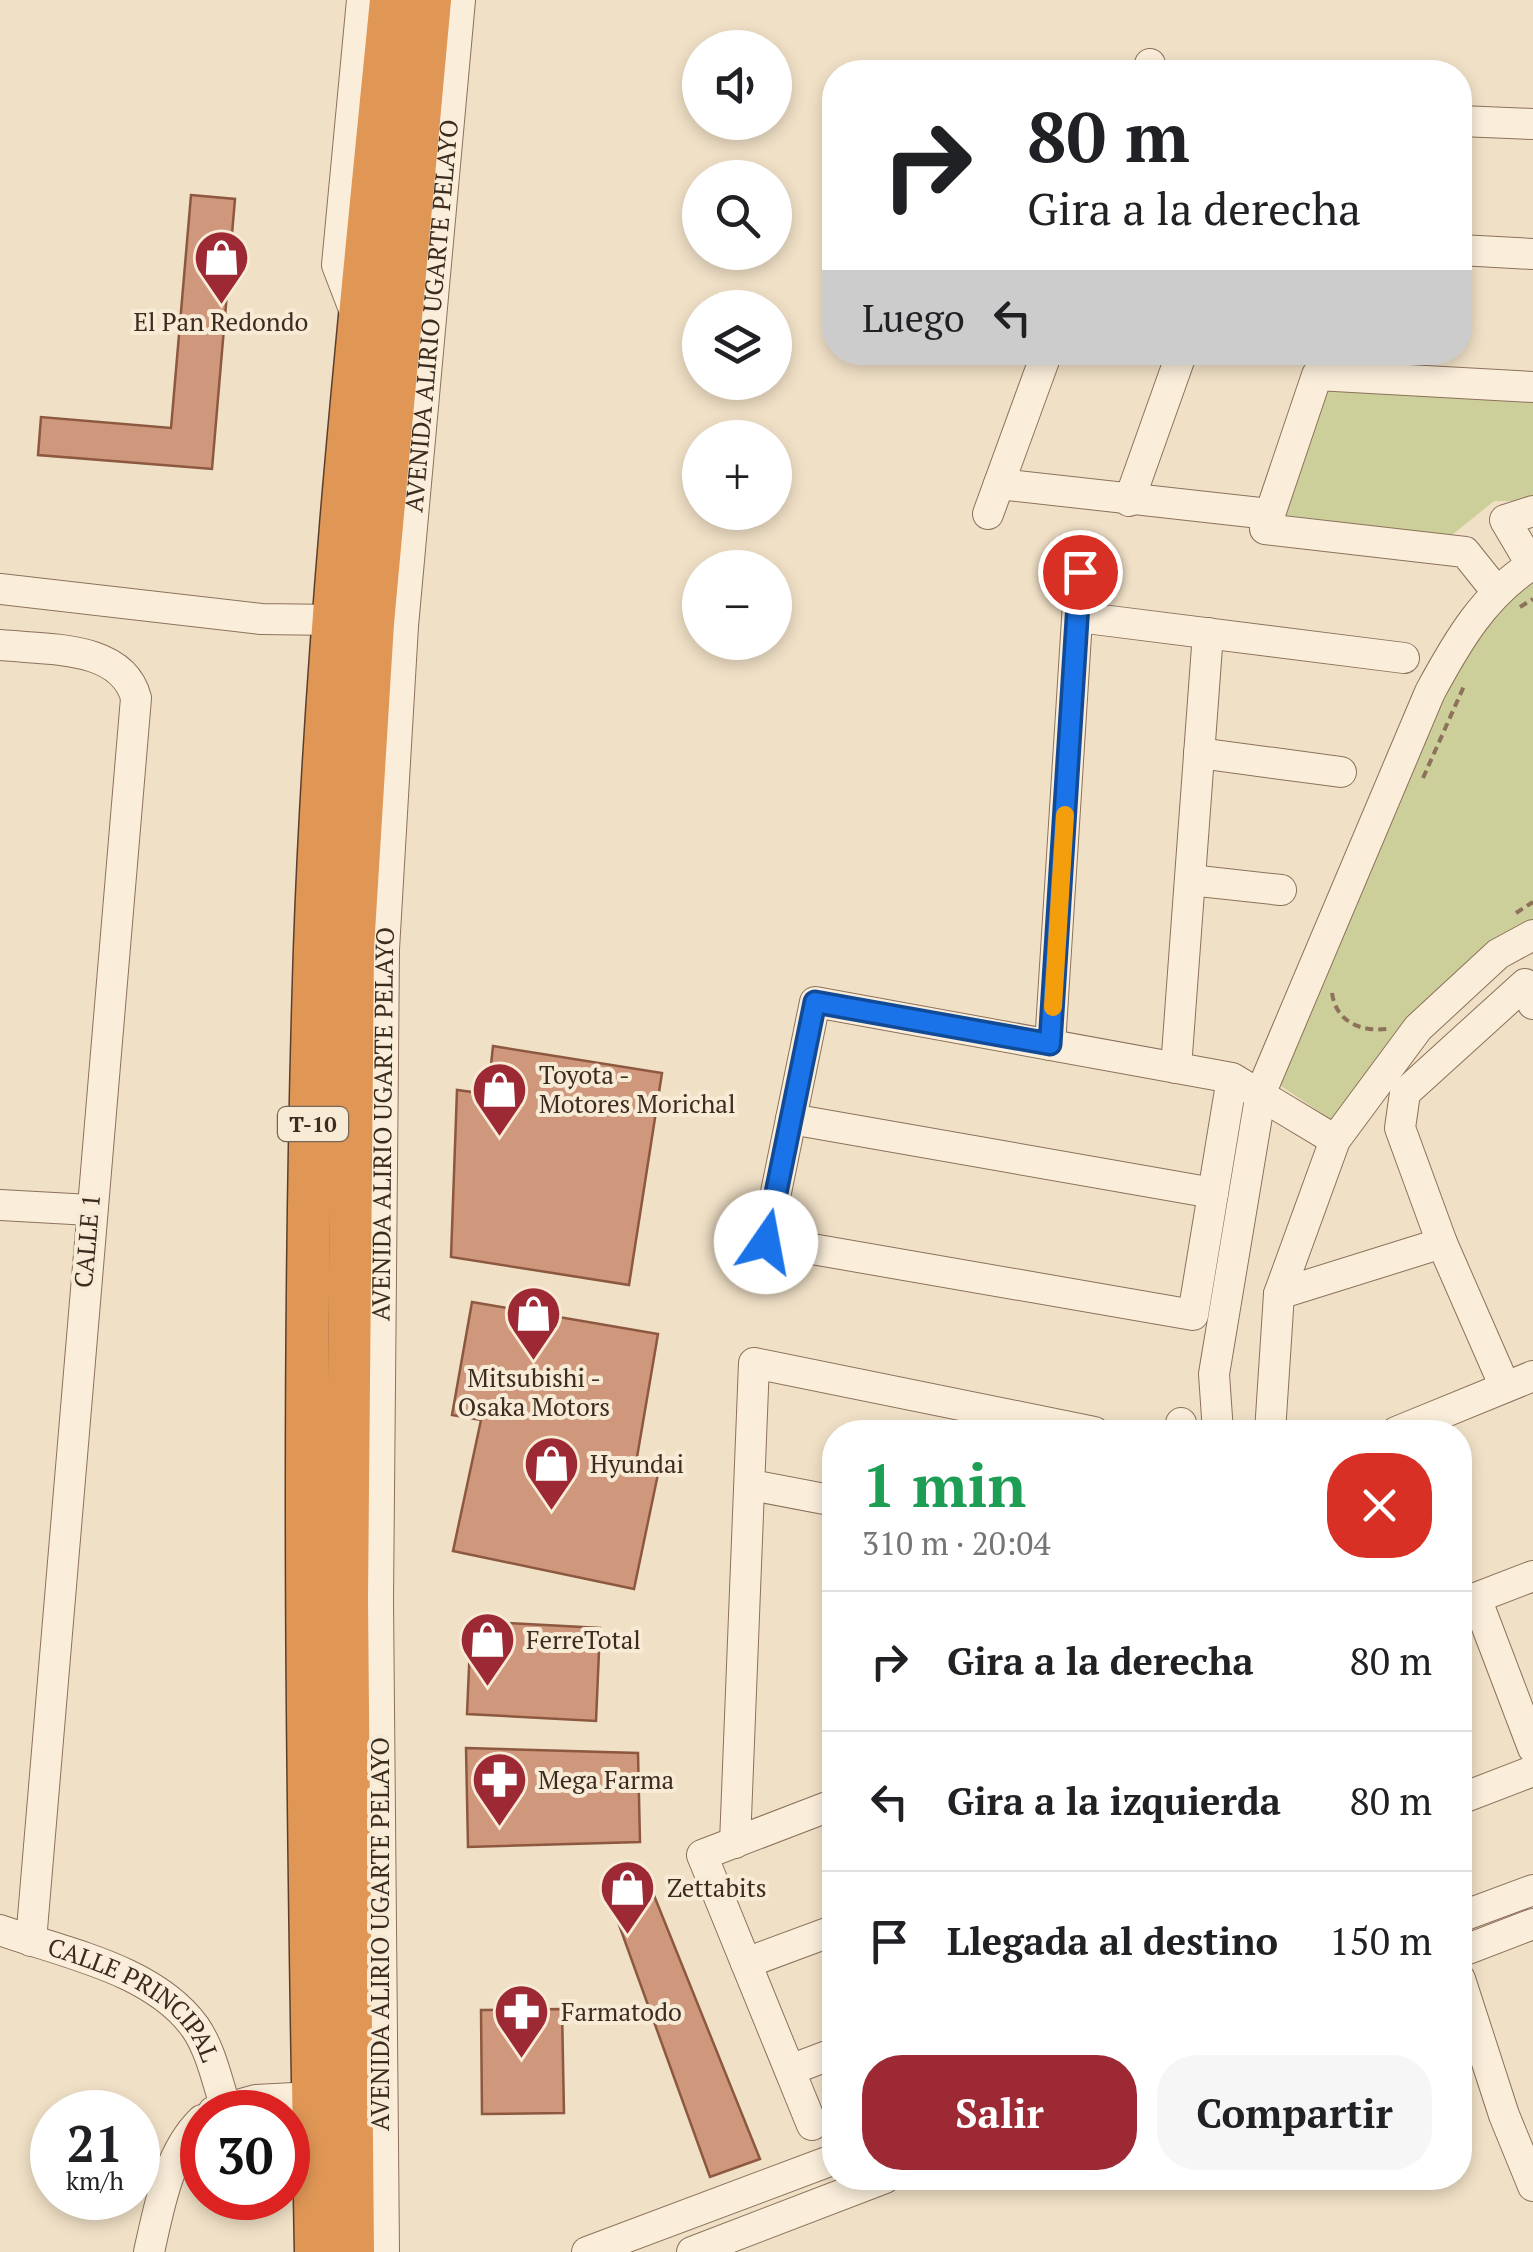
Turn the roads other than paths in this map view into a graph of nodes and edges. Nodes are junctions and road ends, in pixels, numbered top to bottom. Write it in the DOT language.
graph roads {
  1 [pos="362,0"];
  2 [pos="392,0"];
  3 [pos="430,0"];
  4 [pos="460,0"];
  5 [pos="1472,121"];
  6 [pos="1533,124"];
  7 [pos="1472,251"];
  8 [pos="1533,254"];
  9 [pos="362,328"];
  10 [pos="1042,365"];
  11 [pos="1177,365"];
  12 [pos="1321,365"];
  13 [pos="1330,365"];
  14 [pos="1533,387"];
  15 [pos="999,484"];
  16 [pos="1130,501"];
  17 [pos="988,514"];
  18 [pos="1269,514"];
  19 [pos="1519,515"];
  20 [pos="1465,552"];
  21 [pos="1532,564"];
  22 [pos="1080,572"];
  23 [pos="0,588"];
  24 [pos="1507,601"];
  25 [pos="1078,616"];
  26 [pos="335,620"];
  27 [pos="1208,633"];
  28 [pos="0,645"];
  29 [pos="1404,658"];
  30 [pos="1199,753"];
  31 [pos="1340,772"];
  32 [pos="1190,880"];
  33 [pos="1281,890"];
  34 [pos="1533,935"];
  35 [pos="1533,1004"];
  36 [pos="1050,1044"];
  37 [pos="1176,1068"];
  38 [pos="1232,1078"];
  39 [pos="1261,1092"];
  40 [pos="791,1119"];
  41 [pos="1335,1140"];
  42 [pos="1213,1193"];
  43 [pos="0,1205"];
  44 [pos="90,1210"];
  45 [pos="1442,1243"];
  46 [pos="1279,1294"];
  47 [pos="1519,1381"];
  48 [pos="1035,1420"];
  49 [pos="1217,1420"];
  50 [pos="1271,1420"];
  51 [pos="1425,1420"];
  52 [pos="348,1422"];
  53 [pos="751,1484"];
  54 [pos="822,1498"];
  55 [pos="378,1503"];
  56 [pos="1533,1576"];
  57 [pos="347,1599"];
  58 [pos="1472,1599"];
  59 [pos="1472,1610"];
  60 [pos="1533,1748"];
  61 [pos="1533,1771"];
  62 [pos="1472,1794"];
  63 [pos="822,1809"];
  64 [pos="734,1843"];
  65 [pos="1533,1890"];
  66 [pos="1472,1913"];
  67 [pos="1533,1924"];
  68 [pos="0,1930"];
  69 [pos="822,1935"];
  70 [pos="32,1942"];
  71 [pos="1472,1947"];
  72 [pos="746,1963"];
  73 [pos="1472,2016"];
  74 [pos="822,2058"];
  75 [pos="790,2070"];
  76 [pos="211,2090"];
  77 [pos="310,2097"];
  78 [pos="313,2097"];
  79 [pos="812,2125"];
  80 [pos="180,2155"];
  81 [pos="822,2164"];
  82 [pos="1533,2186"];
  83 [pos="859,2190"];
  84 [pos="732,2200"];
  85 [pos="749,2242"];
  86 [pos="149,2252"];
  87 [pos="316,2252"];
  88 [pos="353,2252"];
  89 [pos="384,2252"];
  90 [pos="587,2252"];
  91 [pos="692,2252"];
  1 -- 9 [label="street"];
  2 -- 9 [label="highway, T-10"];
  3 -- 52 [label="highway, AVENIDA ALIRIO UGARTE PELAYO / T-10"];
  4 -- 55 [label="street, AVENIDA ALIRIO UGARTE PELAYO"];
  5 -- 6 [label="street"];
  7 -- 8 [label="street"];
  9 -- 26 [label="highway, T-10"];
  10 -- 15 [label="street"];
  11 -- 16 [label="street"];
  12 -- 18 [label="street"];
  13 -- 14 [label="street"];
  15 -- 16 [label="street"];
  15 -- 17 [label="street"];
  16 -- 18 [label="street"];
  18 -- 20 [label="street"];
  19 -- 20 [label="street"];
  19 -- 21 [label="street"];
  20 -- 24 [label="street"];
  21 -- 24 [label="street"];
  22 -- 25 [label="street"];
  23 -- 26 [label="street"];
  24 -- 39 [label="street"];
  25 -- 27 [label="street"];
  25 -- 36 [label="street"];
  26 -- 78 [label="highway, T-10"];
  27 -- 29 [label="street"];
  27 -- 30 [label="street"];
  28 -- 44 [label="street, CALLE 1"];
  30 -- 31 [label="street"];
  30 -- 32 [label="street"];
  32 -- 33 [label="street"];
  32 -- 37 [label="street"];
  34 -- 41 [label="street"];
  35 -- 45 [label="street"];
  36 -- 37 [label="street"];
  36 -- 40 [label="street"];
  37 -- 38 [label="street"];
  38 -- 39 [label="street"];
  38 -- 42 [label="street"];
  39 -- 41 [label="street"];
  39 -- 49 [label="street"];
  40 -- 42 [label="street"];
  40 -- 42 [label="street"];
  41 -- 46 [label="street"];
  43 -- 44 [label="street"];
  44 -- 70 [label="street, CALLE 1"];
  45 -- 46 [label="street"];
  45 -- 47 [label="street"];
  46 -- 50 [label="street"];
  47 -- 51 [label="street"];
  48 -- 53 [label="street"];
  52 -- 55 [label="highway"];
  52 -- 57 [label="highway, AVENIDA ALIRIO UGARTE PELAYO / T-10"];
  53 -- 54 [label="street"];
  53 -- 64 [label="street"];
  55 -- 57 [label="highway"];
  55 -- 89 [label="street, AVENIDA ALIRIO UGARTE PELAYO"];
  56 -- 58 [label="street"];
  57 -- 88 [label="highway, AVENIDA ALIRIO UGARTE PELAYO / T-10"];
  59 -- 60 [label="street"];
  61 -- 62 [label="street"];
  63 -- 64 [label="street"];
  64 -- 72 [label="street"];
  65 -- 66 [label="street"];
  67 -- 71 [label="street"];
  68 -- 70 [label="street, CALLE PRINCIPAL"];
  69 -- 72 [label="street"];
  70 -- 76 [label="street, CALLE PRINCIPAL"];
  72 -- 75 [label="street"];
  73 -- 82 [label="street"];
  74 -- 75 [label="street"];
  75 -- 79 [label="street"];
  77 -- 78 [label="street"];
  78 -- 87 [label="highway, T-10"];
  80 -- 86 [label="street"];
  81 -- 84 [label="street"];
  83 -- 85 [label="street"];
  84 -- 85 [label="street"];
  84 -- 90 [label="street"];
  85 -- 91 [label="street"];
}
